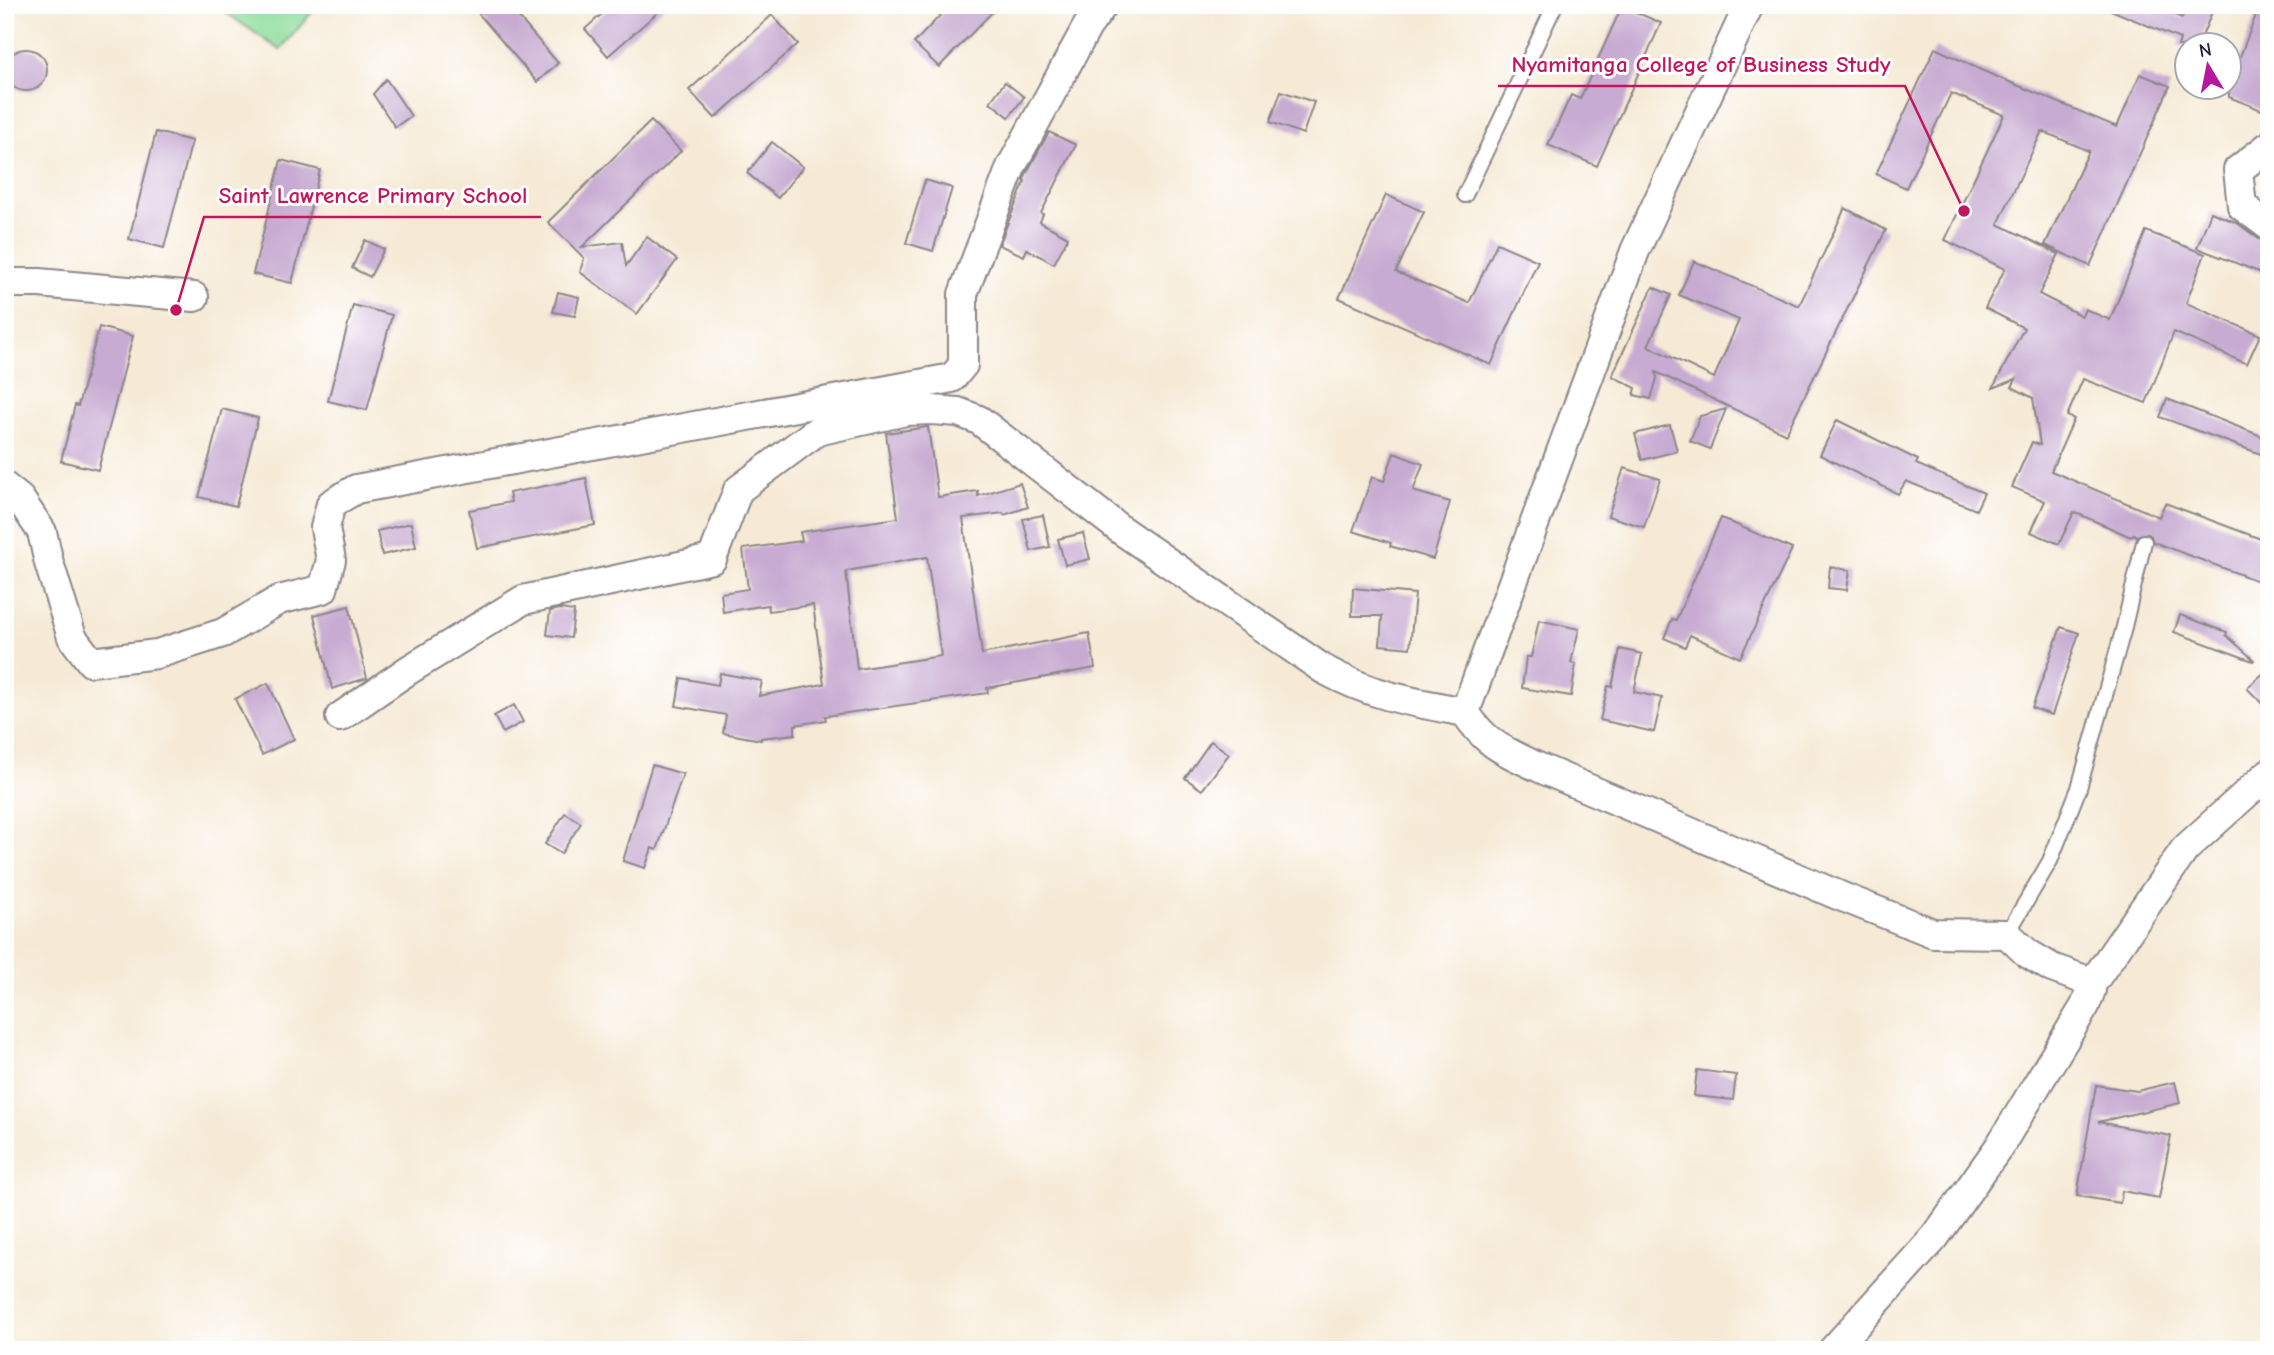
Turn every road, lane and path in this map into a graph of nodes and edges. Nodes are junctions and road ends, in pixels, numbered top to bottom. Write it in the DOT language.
graph roads {
  1 [pos="1103,5"];
  2 [pos="1555,5"];
  3 [pos="1749,5"];
  4 [pos="2269,146"];
  5 [pos="1465,195"];
  6 [pos="2269,226"];
  7 [pos="5,283"];
  8 [pos="194,297"];
  9 [pos="5,487"];
  10 [pos="2144,542"];
  11 [pos="1465,712"];
  12 [pos="340,717"];
  13 [pos="2269,773"];
  14 [pos="2007,934"];
  15 [pos="2091,985"];
  16 [pos="1833,1350"];
  1 -- 9 [label="street"];
  2 -- 5 [label="lane"];
  3 -- 11 [label="street"];
  4 -- 6 [label="street"];
  7 -- 8 [label="street"];
  10 -- 14 [label="lane"];
  11 -- 12 [label="street"];
  11 -- 14 [label="street"];
  13 -- 15 [label="street"];
  14 -- 15 [label="street"];
  15 -- 16 [label="street"];
}
